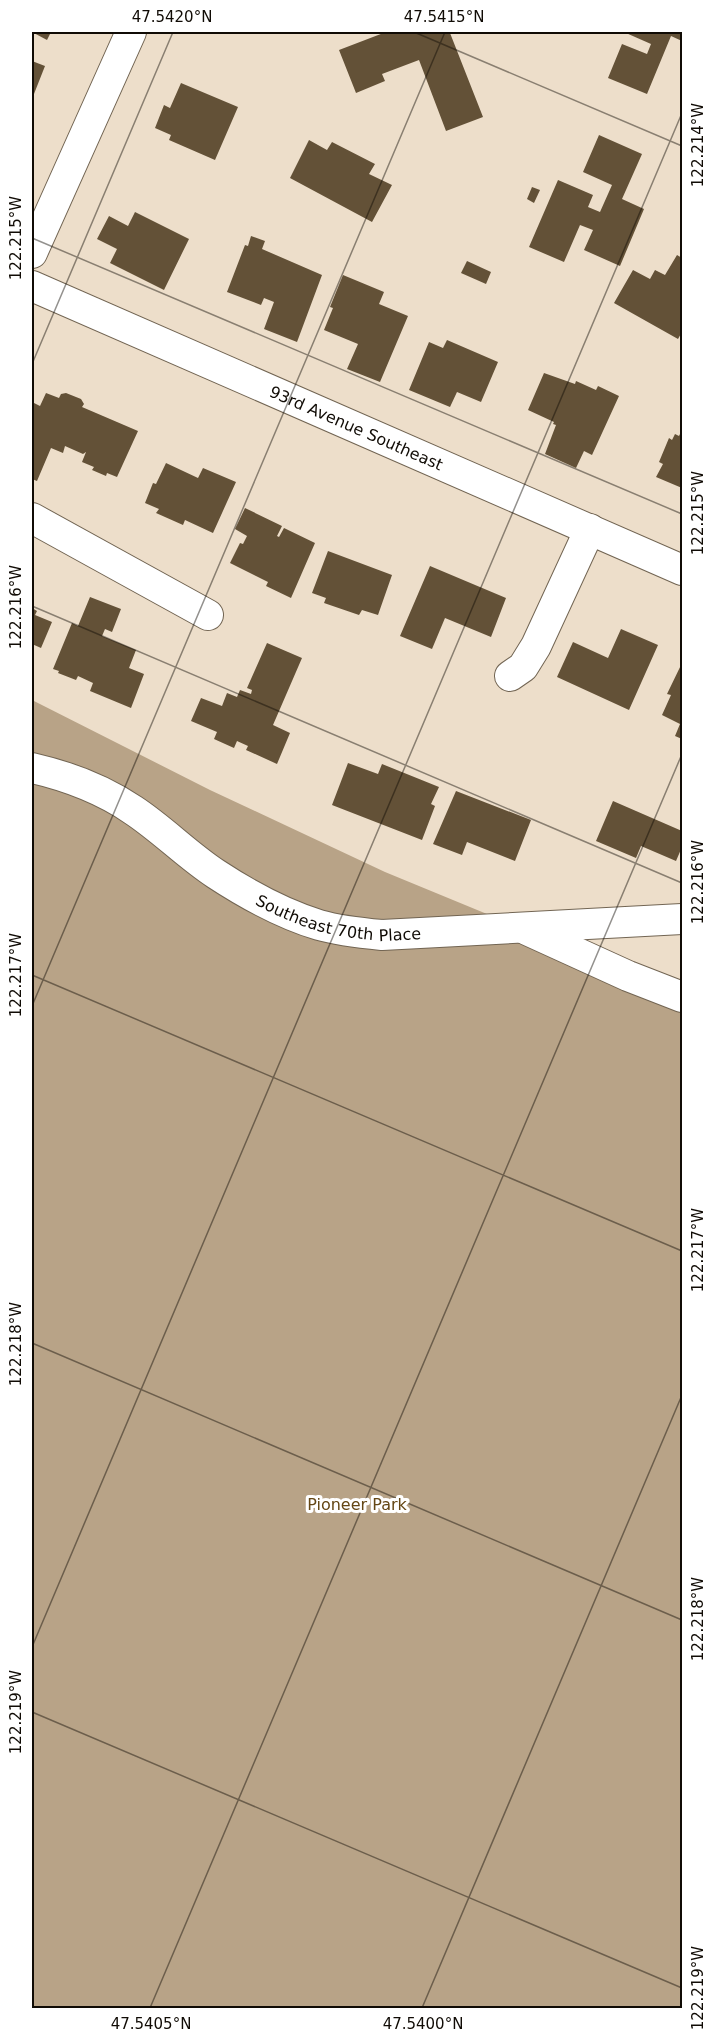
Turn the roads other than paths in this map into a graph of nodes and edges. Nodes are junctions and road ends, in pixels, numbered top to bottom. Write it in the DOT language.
graph roads {
  1 [pos="131,32"];
  2 [pos="32,253"];
  3 [pos="32,286"];
  4 [pos="32,518"];
  5 [pos="590,530"];
  6 [pos="682,570"];
  7 [pos="208,615"];
  8 [pos="510,676"];
  9 [pos="32,768"];
  10 [pos="682,919"];
  11 [pos="521,928"];
  12 [pos="682,997"];
  1 -- 2 [label="street"];
  3 -- 5 [label="street, 93rd Avenue Southeast"];
  4 -- 7 [label="street"];
  5 -- 6 [label="street, 93rd Avenue Southeast"];
  5 -- 8 [label="street"];
  9 -- 11 [label="street, Southeast 70th Place"];
  10 -- 11 [label="street, Southeast 70th Place"];
  11 -- 12 [label="street"];
}
